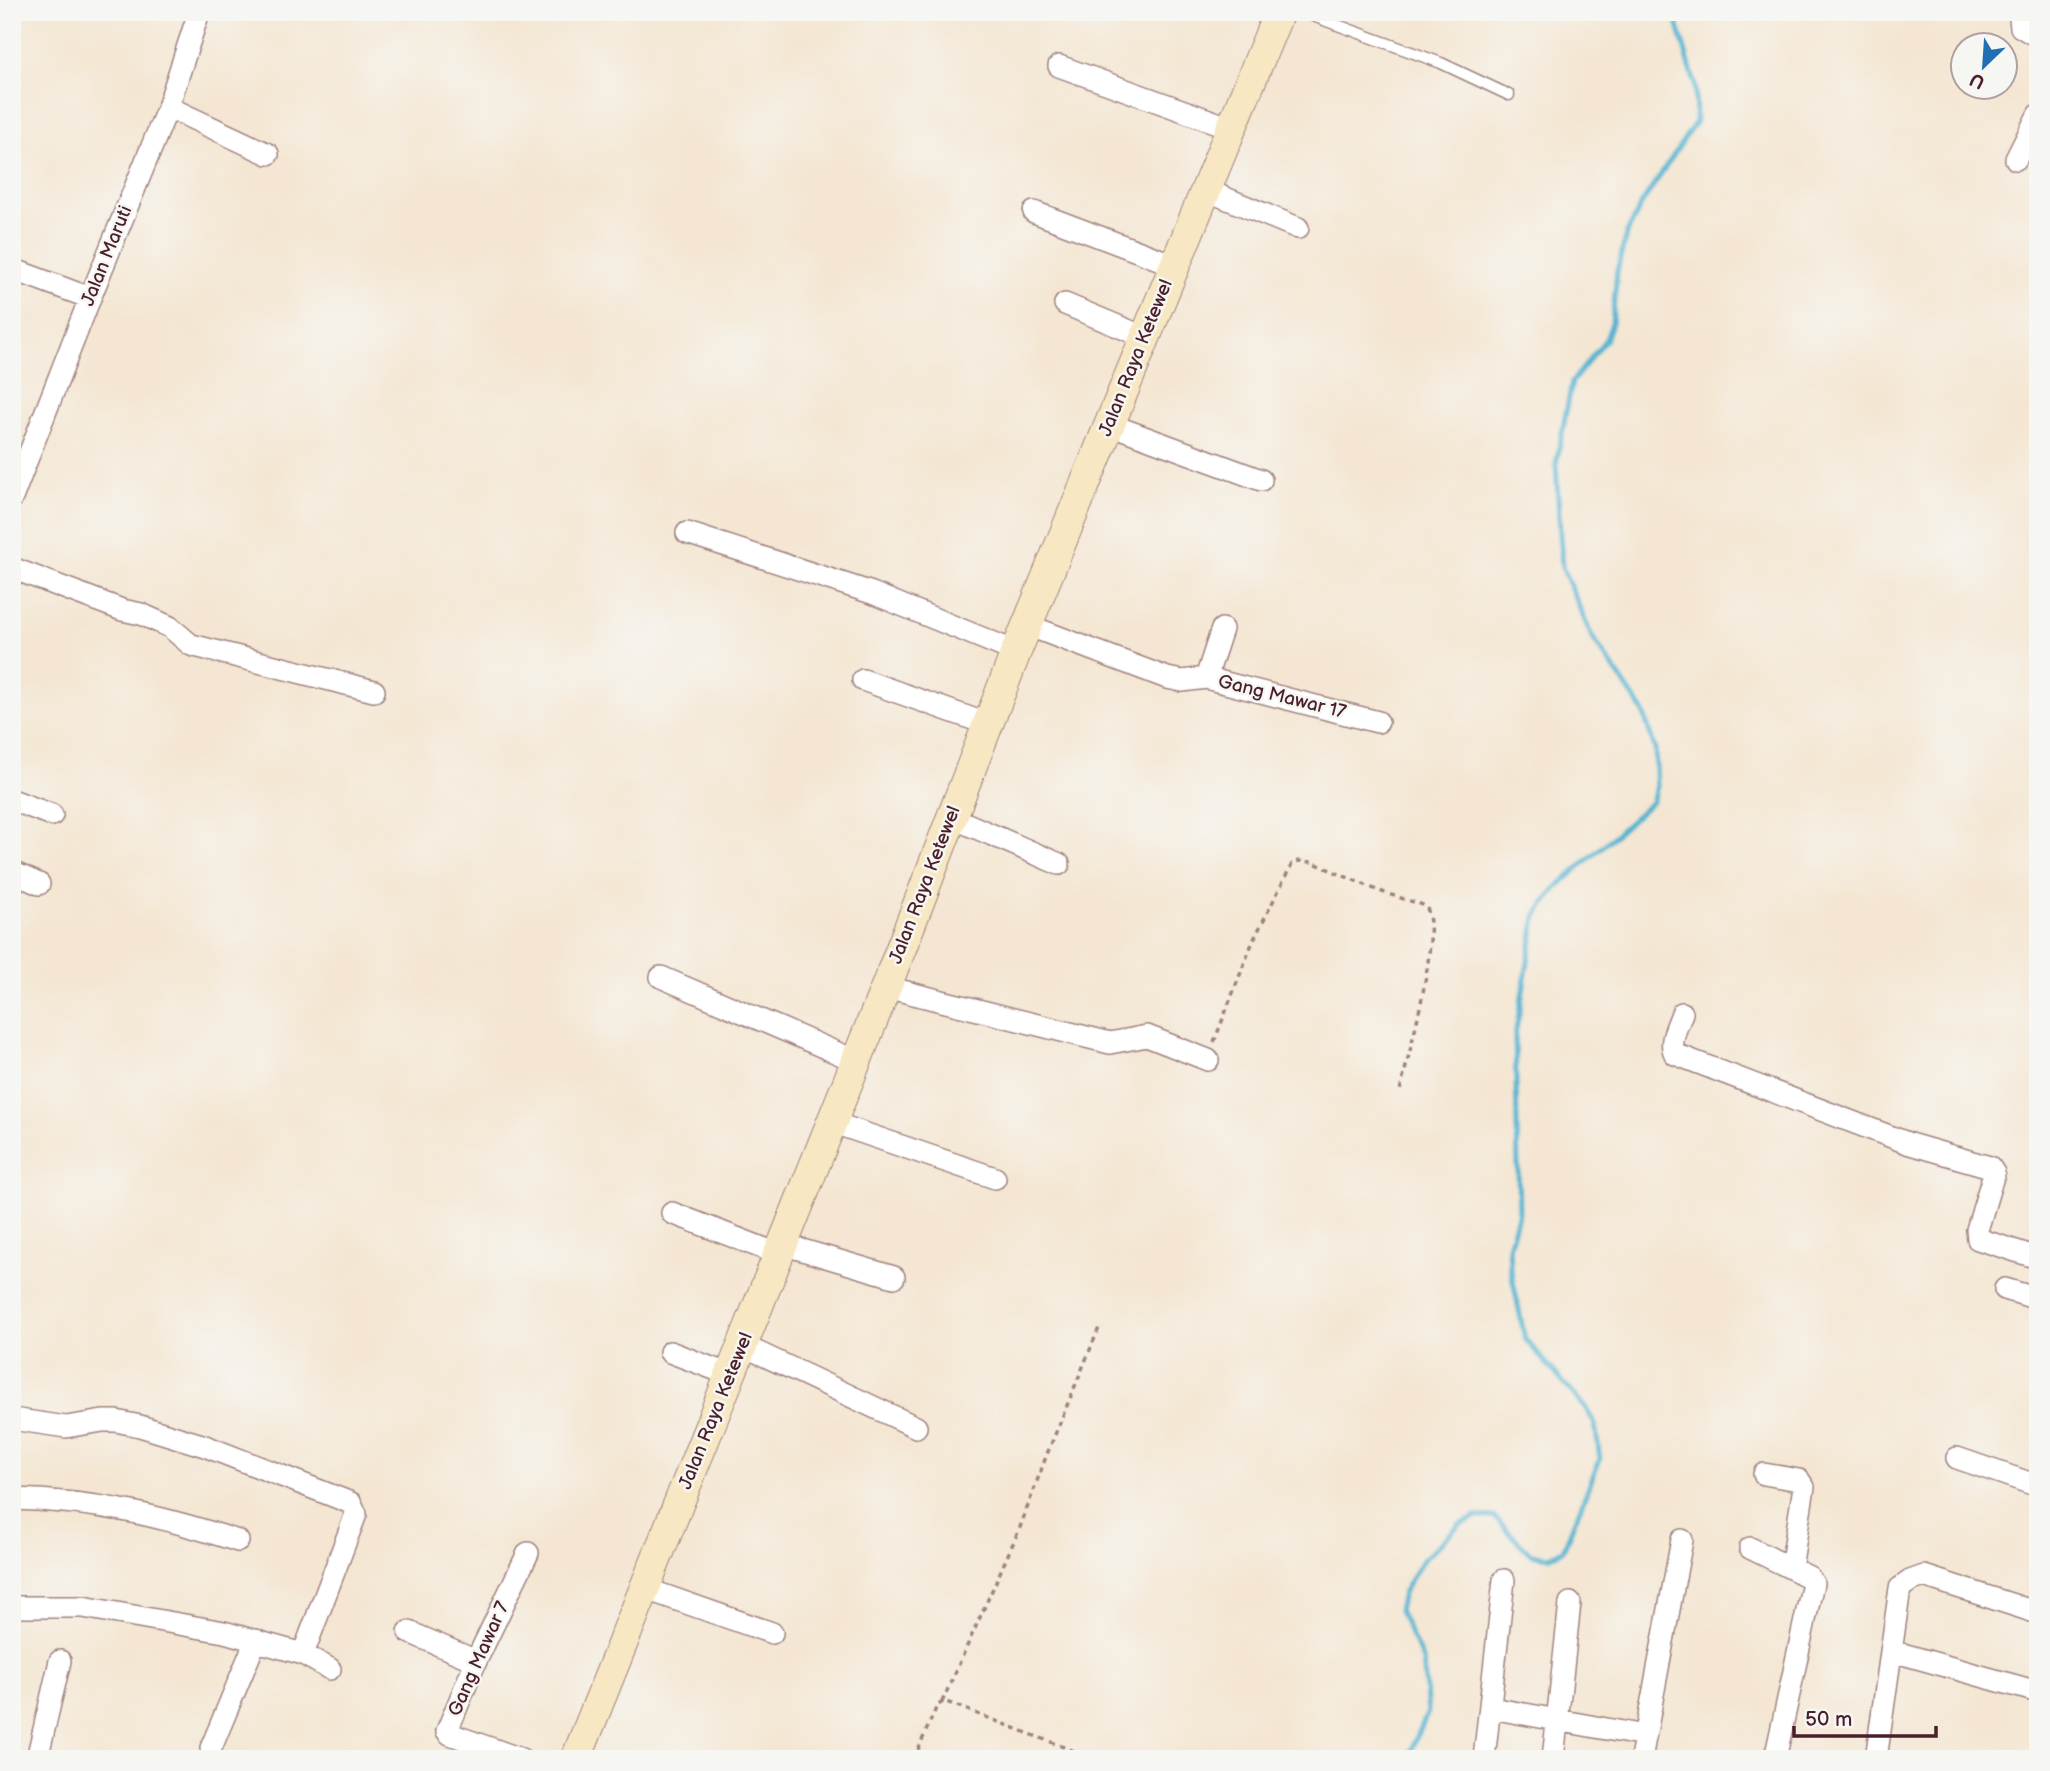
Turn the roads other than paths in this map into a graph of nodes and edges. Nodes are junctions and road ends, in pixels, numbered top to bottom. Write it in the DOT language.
graph roads {
  1 [pos="199,12"];
  2 [pos="1279,12"];
  3 [pos="1302,12"];
  4 [pos="2022,12"];
  5 [pos="2038,37"];
  6 [pos="1059,66"];
  7 [pos="1509,95"];
  8 [pos="169,107"];
  9 [pos="2038,115"];
  10 [pos="1231,128"];
  11 [pos="268,154"];
  12 [pos="2016,159"];
  13 [pos="1206,190"];
  14 [pos="1034,212"];
  15 [pos="1298,228"];
  16 [pos="1174,265"];
  17 [pos="12,269"];
  18 [pos="90,298"];
  19 [pos="1065,304"];
  20 [pos="1144,337"];
  21 [pos="1109,424"];
  22 [pos="20,454"];
  23 [pos="1261,480"];
  24 [pos="12,499"];
  25 [pos="687,533"];
  26 [pos="12,568"];
  27 [pos="1027,625"];
  28 [pos="1223,629"];
  29 [pos="1016,652"];
  30 [pos="1206,678"];
  31 [pos="863,680"];
  32 [pos="374,691"];
  33 [pos="1378,722"];
  34 [pos="988,724"];
  35 [pos="12,800"];
  36 [pos="52,815"];
  37 [pos="951,817"];
  38 [pos="1059,864"];
  39 [pos="12,872"];
  40 [pos="39,884"];
  41 [pos="661,978"];
  42 [pos="886,988"];
  43 [pos="1682,1013"];
  44 [pos="1208,1060"];
  45 [pos="856,1061"];
  46 [pos="831,1122"];
  47 [pos="995,1178"];
  48 [pos="671,1213"];
  49 [pos="780,1249"];
  50 [pos="2038,1258"];
  51 [pos="894,1277"];
  52 [pos="2005,1289"];
  53 [pos="2038,1299"];
  54 [pos="742,1345"];
  55 [pos="670,1352"];
  56 [pos="730,1376"];
  57 [pos="12,1419"];
  58 [pos="916,1427"];
  59 [pos="1956,1458"];
  60 [pos="1764,1474"];
  61 [pos="2038,1486"];
  62 [pos="12,1499"];
  63 [pos="1682,1540"];
  64 [pos="238,1541"];
  65 [pos="1750,1548"];
  66 [pos="528,1553"];
  67 [pos="1791,1568"];
  68 [pos="1504,1580"];
  69 [pos="646,1589"];
  70 [pos="1570,1603"];
  71 [pos="12,1607"];
  72 [pos="2038,1613"];
  73 [pos="409,1632"];
  74 [pos="772,1633"];
  75 [pos="256,1640"];
  76 [pos="1892,1651"];
  77 [pos="303,1654"];
  78 [pos="60,1661"];
  79 [pos="476,1661"];
  80 [pos="330,1670"];
  81 [pos="2038,1692"];
  82 [pos="1491,1708"];
  83 [pos="1557,1720"];
  84 [pos="1645,1736"];
  85 [pos="211,1748"];
  86 [pos="579,1758"];
  87 [pos="37,1759"];
  88 [pos="521,1759"];
  89 [pos="1485,1759"];
  90 [pos="1553,1759"];
  91 [pos="1641,1759"];
  92 [pos="1775,1759"];
  93 [pos="1876,1759"];
  1 -- 8 [label="street, Jalan Maruti"];
  2 -- 10 [label="main road, Jalan Raya Ketewel"];
  3 -- 7 [label="lane"];
  4 -- 5 [label="street"];
  6 -- 10 [label="street"];
  8 -- 11 [label="street"];
  8 -- 18 [label="street, Jalan Maruti"];
  9 -- 12 [label="street"];
  10 -- 13 [label="main road, Jalan Raya Ketewel"];
  13 -- 15 [label="street"];
  13 -- 16 [label="main road, Jalan Raya Ketewel"];
  14 -- 16 [label="street"];
  16 -- 20 [label="main road, Jalan Raya Ketewel"];
  17 -- 18 [label="street"];
  18 -- 22 [label="street, Jalan Maruti"];
  19 -- 20 [label="street"];
  20 -- 21 [label="main road, Jalan Raya Ketewel"];
  21 -- 23 [label="street"];
  21 -- 27 [label="main road, Jalan Raya Ketewel"];
  22 -- 24 [label="street, Jalan Maruti"];
  25 -- 29 [label="street"];
  26 -- 32 [label="street"];
  27 -- 29 [label="main road, Jalan Raya Ketewel"];
  27 -- 30 [label="street, Gang Mawar 17"];
  28 -- 30 [label="street"];
  29 -- 34 [label="main road, Jalan Raya Ketewel"];
  30 -- 33 [label="street, Gang Mawar 17"];
  31 -- 34 [label="street"];
  34 -- 37 [label="main road, Jalan Raya Ketewel"];
  35 -- 36 [label="street"];
  37 -- 38 [label="street"];
  37 -- 42 [label="main road, Jalan Raya Ketewel"];
  39 -- 40 [label="street"];
  41 -- 45 [label="street"];
  42 -- 44 [label="street"];
  42 -- 45 [label="main road, Jalan Raya Ketewel"];
  43 -- 50 [label="street"];
  45 -- 46 [label="main road, Jalan Raya Ketewel"];
  46 -- 47 [label="street"];
  46 -- 49 [label="main road, Jalan Raya Ketewel"];
  48 -- 49 [label="street"];
  49 -- 51 [label="street"];
  49 -- 54 [label="main road, Jalan Raya Ketewel"];
  52 -- 53 [label="street"];
  54 -- 56 [label="main road, Jalan Raya Ketewel"];
  54 -- 58 [label="street"];
  55 -- 56 [label="street"];
  56 -- 69 [label="main road, Jalan Raya Ketewel"];
  57 -- 77 [label="street"];
  59 -- 61 [label="street"];
  60 -- 67 [label="street"];
  62 -- 64 [label="street"];
  63 -- 84 [label="street"];
  65 -- 67 [label="street"];
  66 -- 79 [label="street, Gang Mawar 7"];
  67 -- 92 [label="street"];
  68 -- 82 [label="street"];
  69 -- 74 [label="street"];
  69 -- 86 [label="main road, Jalan Raya Ketewel"];
  70 -- 83 [label="street"];
  71 -- 75 [label="street"];
  72 -- 76 [label="street"];
  73 -- 79 [label="street"];
  75 -- 77 [label="street"];
  75 -- 85 [label="street"];
  76 -- 81 [label="street"];
  76 -- 93 [label="street"];
  77 -- 80 [label="street"];
  78 -- 87 [label="street"];
  79 -- 88 [label="street, Gang Mawar 7"];
  82 -- 83 [label="street"];
  82 -- 89 [label="street"];
  83 -- 84 [label="street"];
  83 -- 90 [label="street"];
  84 -- 91 [label="street"];
}
